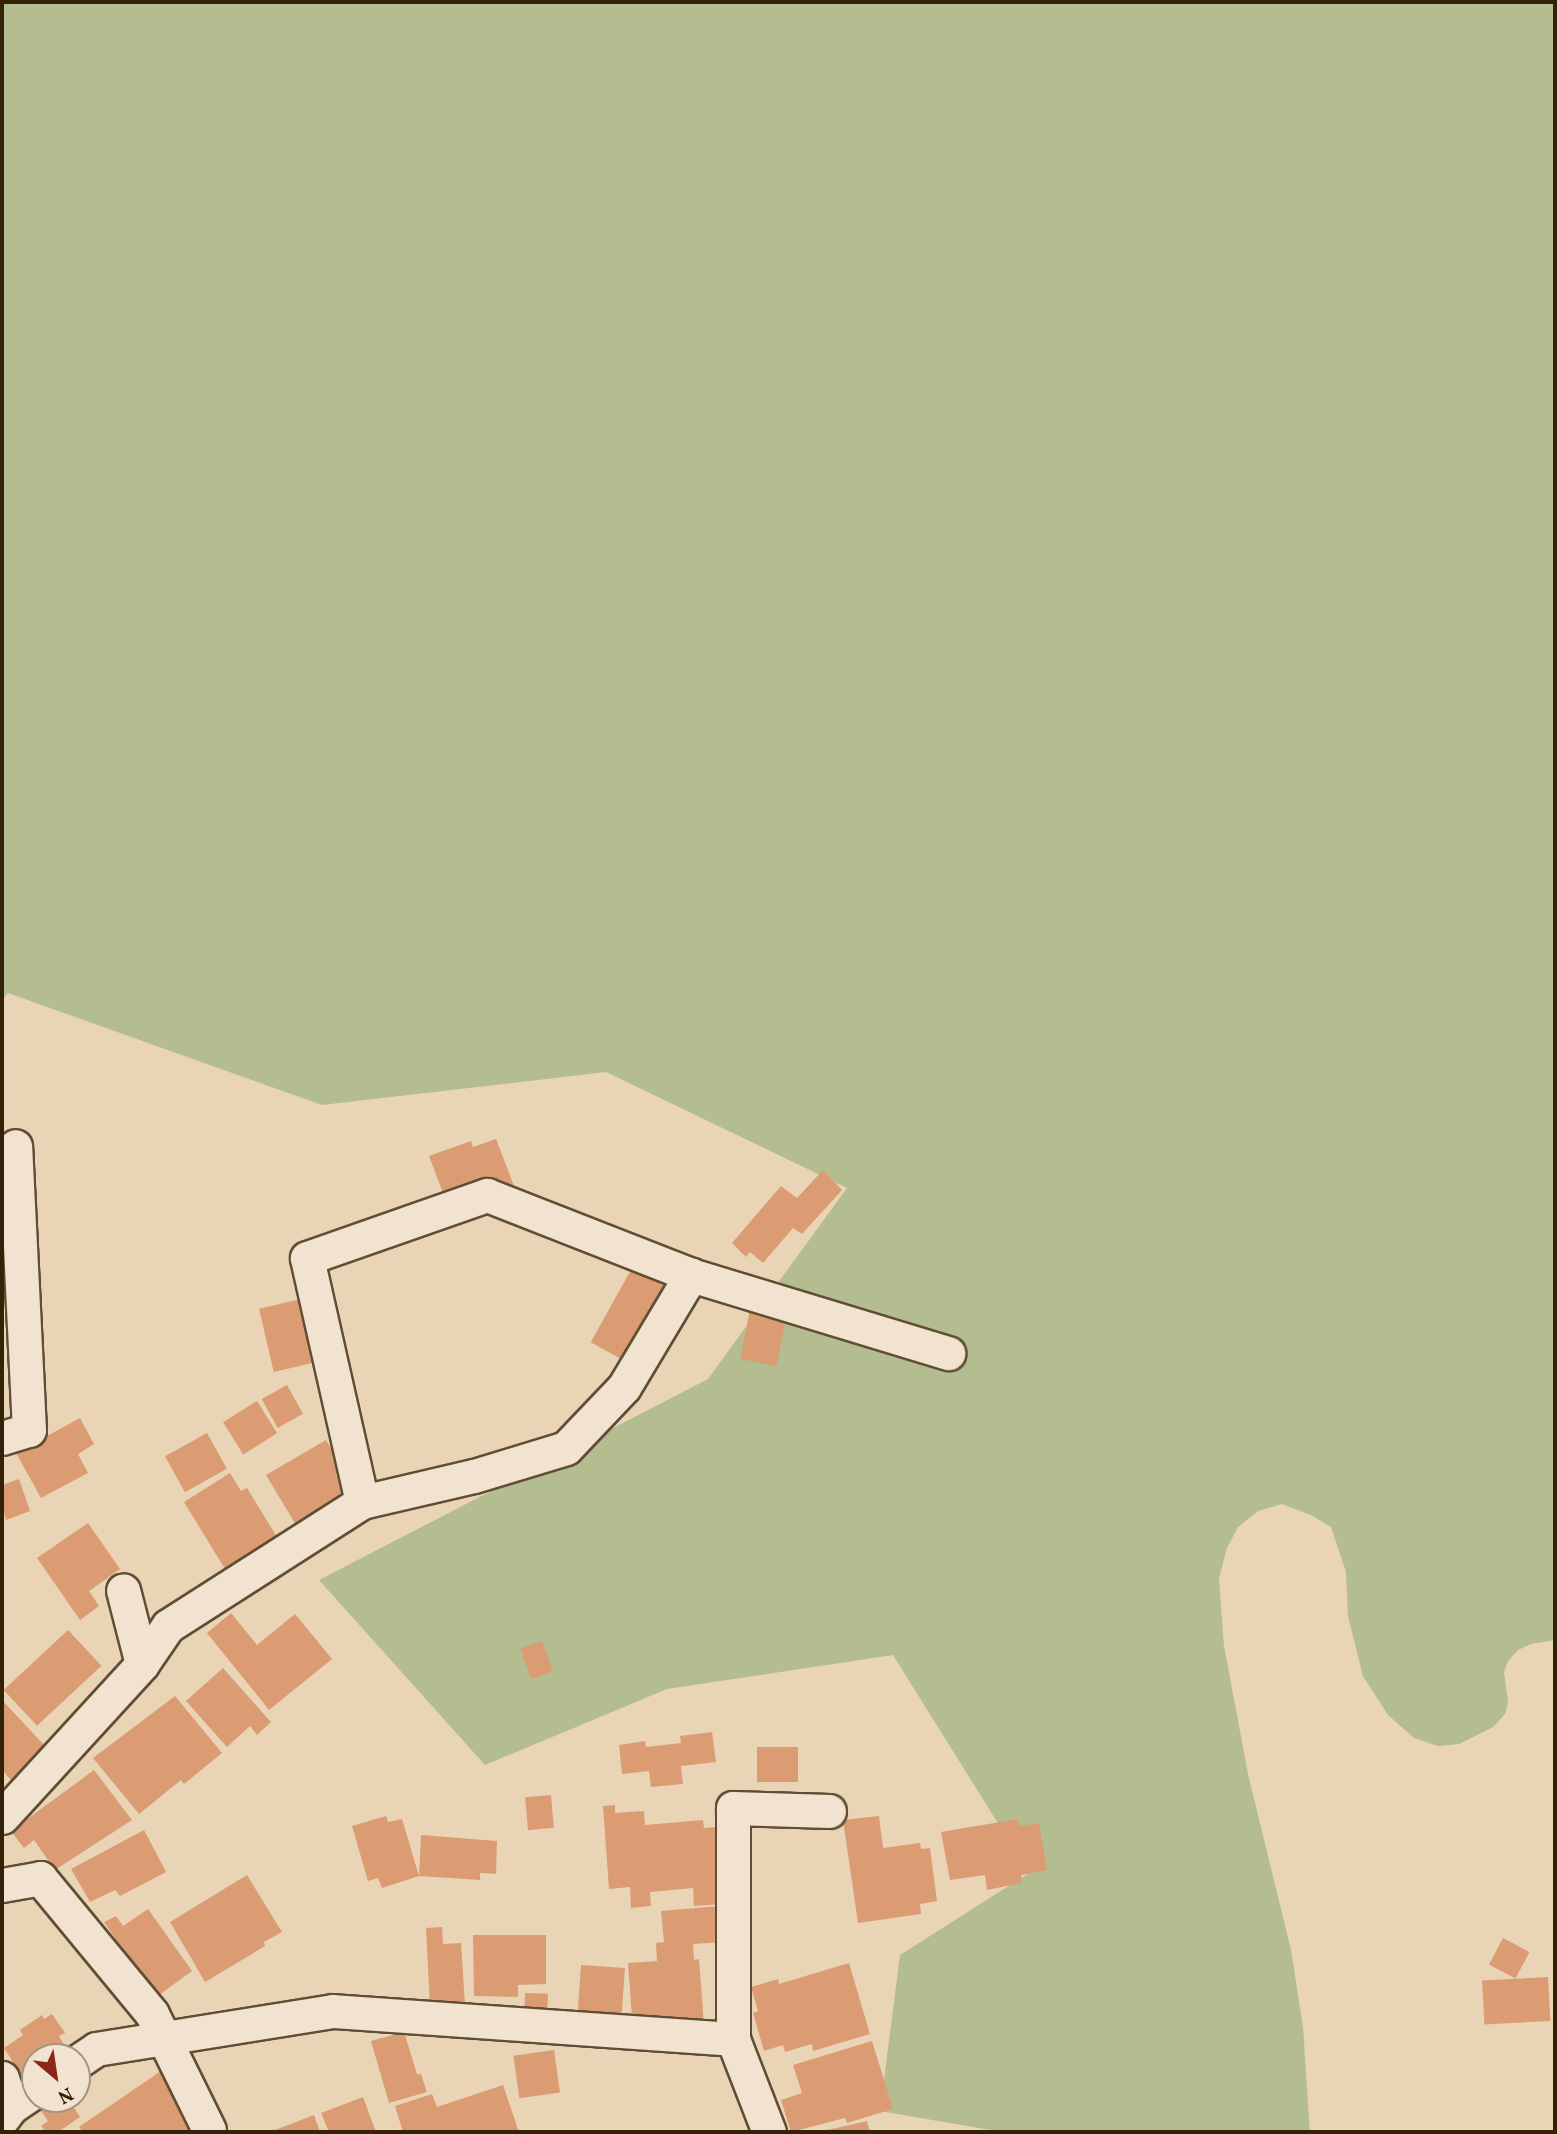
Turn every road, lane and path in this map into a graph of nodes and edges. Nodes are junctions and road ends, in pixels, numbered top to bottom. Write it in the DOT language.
graph roads {
  1 [pos="15,1146"];
  2 [pos="691,1275"];
  3 [pos="948,1353"];
  4 [pos="2,1438"];
  5 [pos="362,1502"];
  6 [pos="123,1590"];
  7 [pos="142,1664"];
  8 [pos="829,1811"];
  9 [pos="2,1817"];
  10 [pos="2,1885"];
  11 [pos="733,2039"];
  12 [pos="166,2040"];
  13 [pos="91,2052"];
  14 [pos="209,2130"];
  15 [pos="769,2132"];
  1 -- 4 [label="street"];
  2 -- 3 [label="street"];
  2 -- 5 [label="street"];
  2 -- 5 [label="street"];
  5 -- 7 [label="street"];
  6 -- 7 [label="street"];
  7 -- 9 [label="street"];
  8 -- 11 [label="street"];
  10 -- 12 [label="street"];
  11 -- 12 [label="street"];
  11 -- 15 [label="street"];
  12 -- 13 [label="street"];
  12 -- 14 [label="street"];
}
